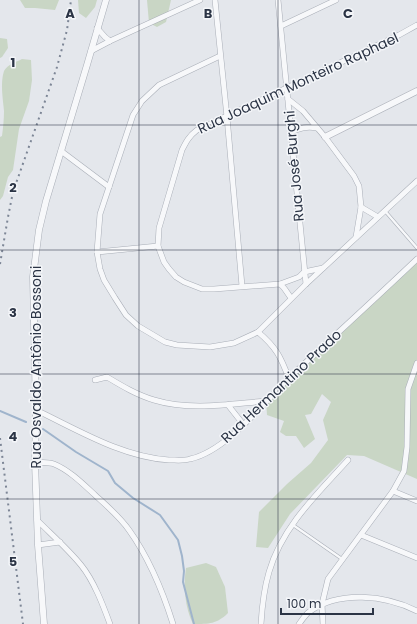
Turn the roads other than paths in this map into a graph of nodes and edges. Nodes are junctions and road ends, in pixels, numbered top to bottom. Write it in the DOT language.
graph roads {
  1 [pos="106,0"];
  2 [pos="200,0"];
  3 [pos="215,0"];
  4 [pos="278,0"];
  5 [pos="336,0"];
  6 [pos="417,25"];
  7 [pos="281,26"];
  8 [pos="97,28"];
  9 [pos="110,41"];
  10 [pos="90,51"];
  11 [pos="220,56"];
  12 [pos="288,88"];
  13 [pos="417,91"];
  14 [pos="288,99"];
  15 [pos="227,117"];
  16 [pos="317,128"];
  17 [pos="291,132"];
  18 [pos="325,137"];
  19 [pos="61,151"];
  20 [pos="417,181"];
  21 [pos="109,187"];
  22 [pos="361,207"];
  23 [pos="385,211"];
  24 [pos="378,217"];
  25 [pos="356,237"];
  26 [pos="158,246"];
  27 [pos="417,248"];
  28 [pos="97,252"];
  29 [pos="417,259"];
  30 [pos="324,268"];
  31 [pos="304,272"];
  32 [pos="280,284"];
  33 [pos="306,284"];
  34 [pos="242,286"];
  35 [pos="291,298"];
  36 [pos="258,332"];
  37 [pos="417,363"];
  38 [pos="288,379"];
  39 [pos="96,380"];
  40 [pos="266,401"];
  41 [pos="228,405"];
  42 [pos="36,410"];
  43 [pos="243,424"];
  44 [pos="348,460"];
  45 [pos="35,462"];
  46 [pos="393,491"];
  47 [pos="417,501"];
  48 [pos="37,520"];
  49 [pos="293,525"];
  50 [pos="361,535"];
  51 [pos="60,542"];
  52 [pos="38,545"];
  53 [pos="417,558"];
  54 [pos="343,559"];
  55 [pos="322,604"];
  56 [pos="417,611"];
  57 [pos="44,624"];
  58 [pos="110,624"];
  59 [pos="173,624"];
  60 [pos="261,624"];
  61 [pos="299,624"];
  62 [pos="323,624"];
  1 -- 8 [label="street, Rua Osvaldo Antônio Bossoni"];
  2 -- 9 [label="street"];
  3 -- 11 [label="street"];
  4 -- 7 [label="street, Rua José Burghi"];
  5 -- 7 [label="street"];
  6 -- 12 [label="street, Rua Joaquim Monteiro Raphael"];
  7 -- 12 [label="street, Rua José Burghi"];
  8 -- 9 [label="street"];
  8 -- 10 [label="street, Rua Osvaldo Antônio Bossoni"];
  9 -- 10 [label="street"];
  10 -- 19 [label="street, Rua Osvaldo Antônio Bossoni"];
  11 -- 15 [label="street"];
  11 -- 21 [label="street"];
  12 -- 14 [label="street, Rua José Burghi"];
  12 -- 15 [label="street, Rua Joaquim Monteiro Raphael"];
  13 -- 18 [label="street"];
  14 -- 16 [label="street"];
  14 -- 17 [label="street, Rua José Burghi"];
  15 -- 26 [label="street, Rua Joaquim Monteiro Raphael"];
  15 -- 34 [label="street"];
  16 -- 17 [label="street"];
  16 -- 18 [label="street"];
  17 -- 31 [label="street, Rua José Burghi"];
  18 -- 22 [label="street"];
  19 -- 21 [label="street"];
  19 -- 42 [label="street, Rua Osvaldo Antônio Bossoni"];
  20 -- 23 [label="street"];
  21 -- 28 [label="street"];
  22 -- 24 [label="street"];
  22 -- 25 [label="street"];
  23 -- 24 [label="street"];
  23 -- 27 [label="lane"];
  24 -- 25 [label="street"];
  25 -- 30 [label="street"];
  26 -- 28 [label="street"];
  26 -- 34 [label="street, Rua Joaquim Monteiro Raphael"];
  28 -- 36 [label="street"];
  29 -- 38 [label="street, Rua Hermantino Prado"];
  30 -- 31 [label="street, Rua Joaquim Monteiro Raphael"];
  30 -- 33 [label="street"];
  31 -- 32 [label="street, Rua Joaquim Monteiro Raphael"];
  31 -- 33 [label="street, Rua José Burghi"];
  32 -- 34 [label="street, Rua Joaquim Monteiro Raphael"];
  32 -- 35 [label="street"];
  33 -- 35 [label="street"];
  35 -- 36 [label="street"];
  36 -- 38 [label="street"];
  37 -- 46 [label="street"];
  38 -- 40 [label="street, Rua Hermantino Prado"];
  39 -- 41 [label="street"];
  40 -- 41 [label="street"];
  40 -- 43 [label="street, Rua Hermantino Prado"];
  41 -- 43 [label="street"];
  42 -- 43 [label="street, Rua Hermantino Prado"];
  42 -- 45 [label="street, Rua Osvaldo Antônio Bossoni"];
  44 -- 49 [label="street"];
  45 -- 48 [label="street, Rua Osvaldo Antônio Bossoni"];
  45 -- 59 [label="street"];
  46 -- 47 [label="street"];
  46 -- 50 [label="street"];
  48 -- 51 [label="street"];
  48 -- 52 [label="street, Rua Osvaldo Antônio Bossoni"];
  49 -- 54 [label="lane"];
  49 -- 60 [label="street"];
  50 -- 53 [label="street"];
  50 -- 54 [label="street"];
  51 -- 52 [label="street"];
  51 -- 58 [label="street"];
  52 -- 57 [label="street, Rua Osvaldo Antônio Bossoni"];
  54 -- 55 [label="street"];
  55 -- 56 [label="street"];
  55 -- 61 [label="street"];
  55 -- 62 [label="street"];
}
